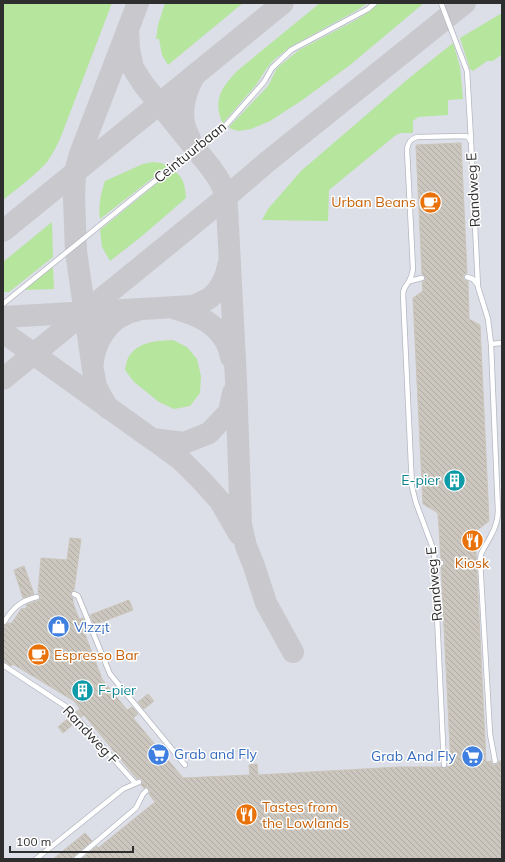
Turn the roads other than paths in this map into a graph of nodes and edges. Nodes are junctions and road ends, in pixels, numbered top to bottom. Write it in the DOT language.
graph roads {
  1 [pos="375,3"];
  2 [pos="441,3"];
  3 [pos="471,142"];
  4 [pos="467,277"];
  5 [pos="422,278"];
  6 [pos="410,281"];
  7 [pos="477,284"];
  8 [pos="3,304"];
  9 [pos="502,343"];
  10 [pos="490,344"];
  11 [pos="435,563"];
  12 [pos="441,563"];
  13 [pos="74,594"];
  14 [pos="37,597"];
  15 [pos="4,622"];
  16 [pos="3,665"];
  17 [pos="495,761"];
  18 [pos="185,765"];
  19 [pos="444,765"];
  20 [pos="146,791"];
  21 [pos="36,859"];
  22 [pos="76,859"];
  1 -- 8 [label="lane, Ceintuurbaan"];
  2 -- 3 [label="lane"];
  3 -- 6 [label="lane, Randweg E"];
  3 -- 7 [label="lane, Randweg E"];
  4 -- 7 [label="lane"];
  5 -- 6 [label="lane"];
  6 -- 11 [label="lane, Randweg E"];
  7 -- 10 [label="lane, Randweg E"];
  9 -- 10 [label="lane"];
  10 -- 17 [label="lane, Randweg E"];
  11 -- 12 [label="lane"];
  11 -- 19 [label="lane, Randweg E"];
  13 -- 18 [label="lane"];
  14 -- 15 [label="lane"];
  16 -- 21 [label="lane, Randweg F"];
  20 -- 22 [label="lane"];
}
